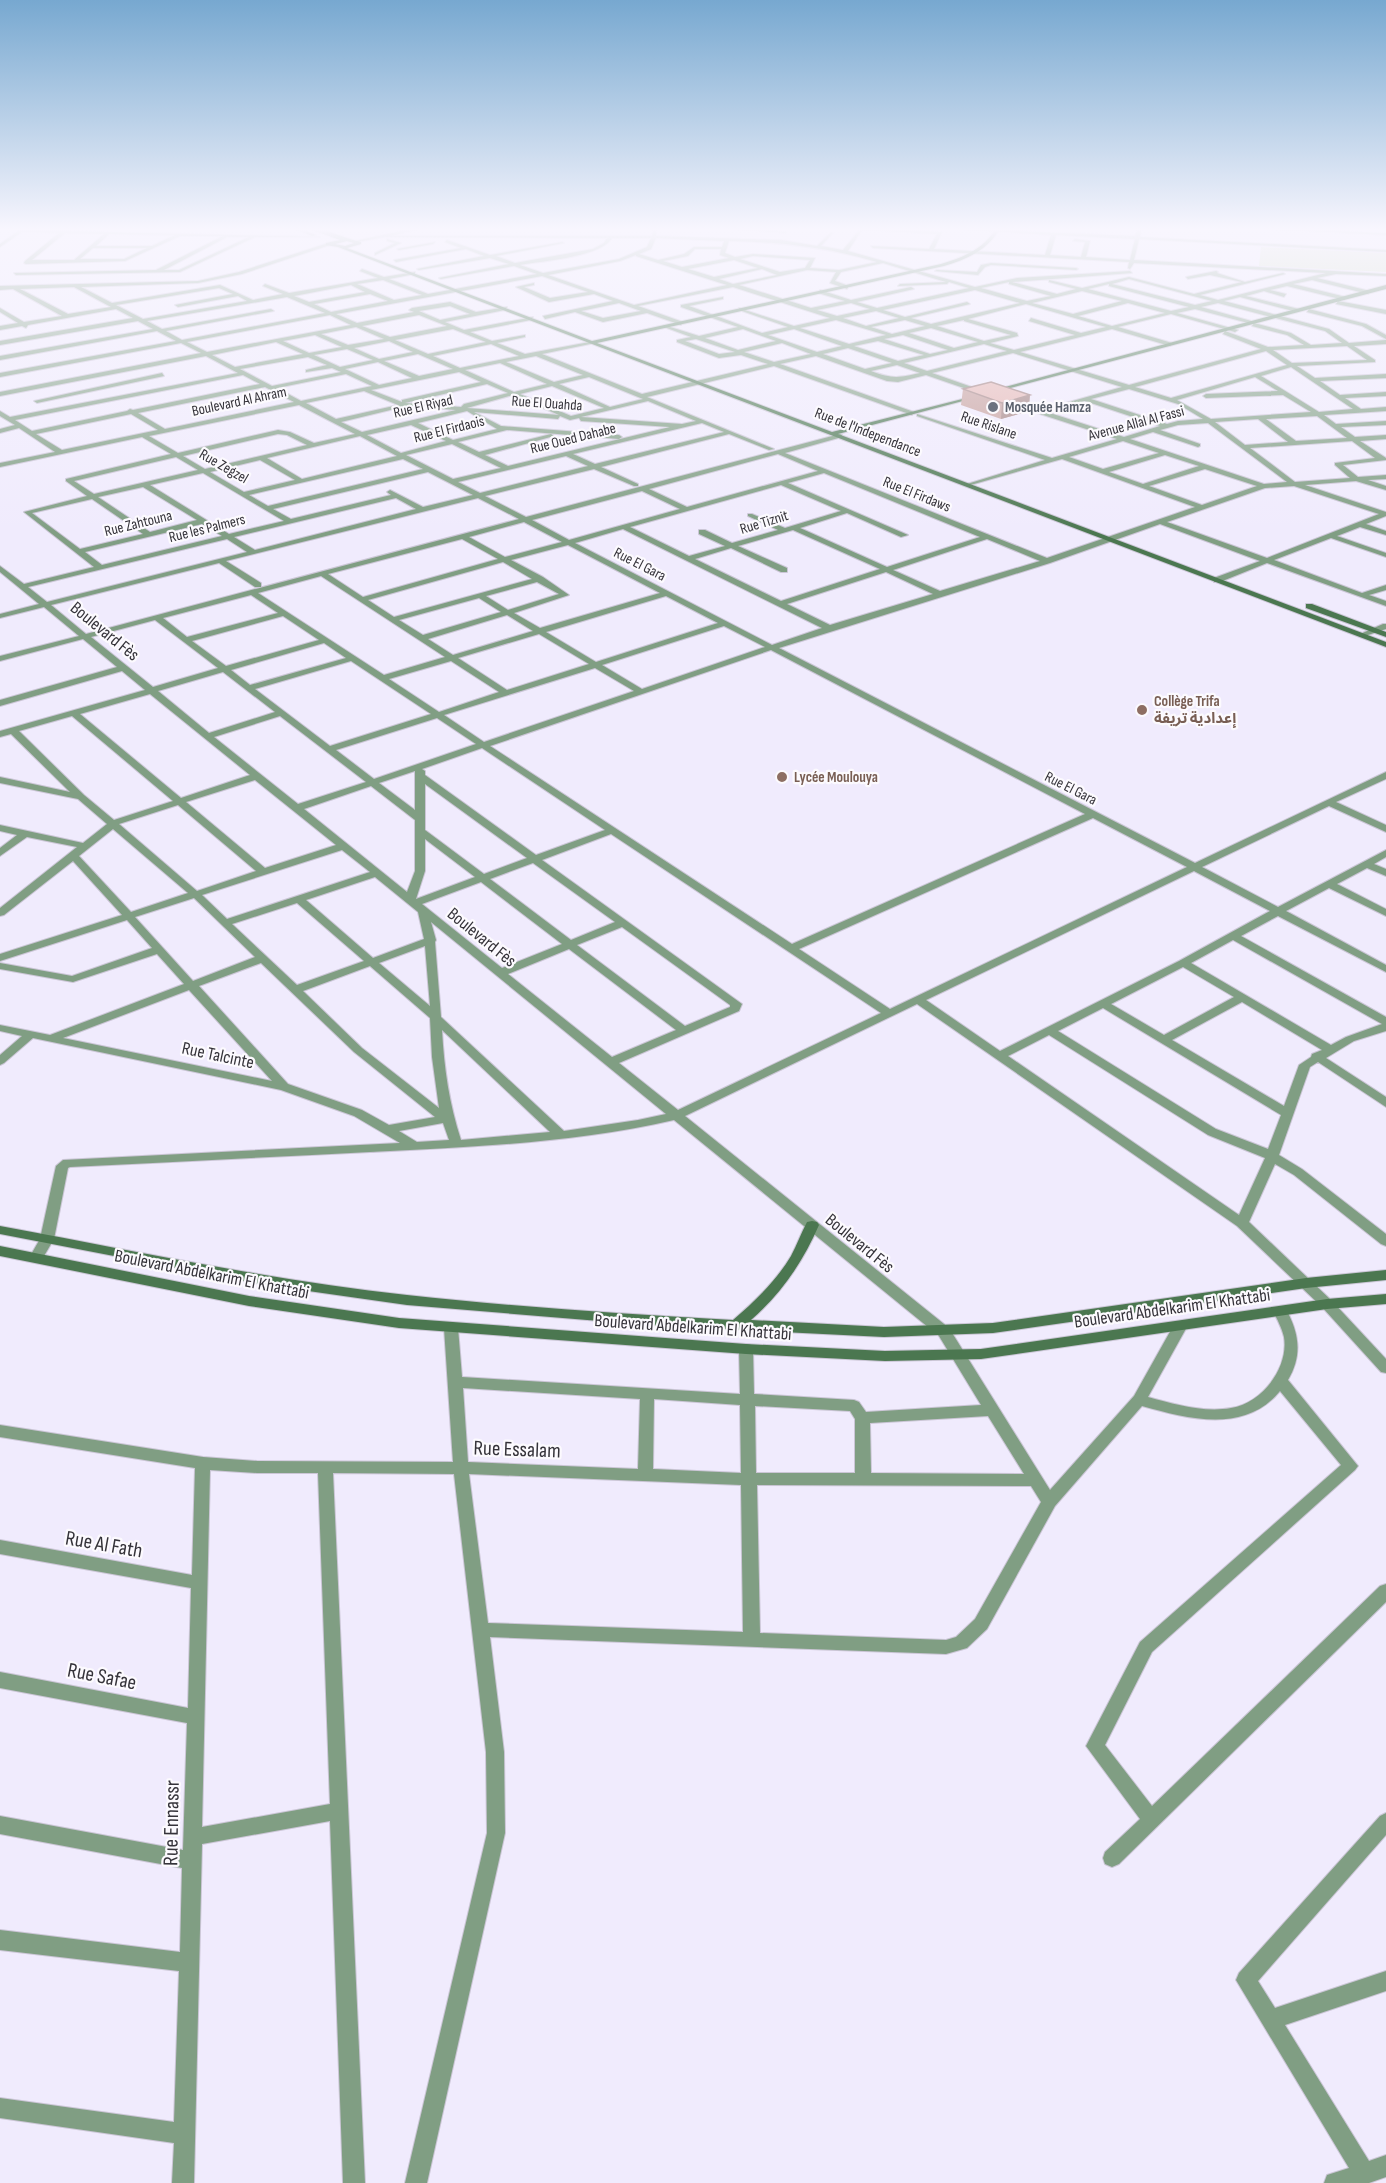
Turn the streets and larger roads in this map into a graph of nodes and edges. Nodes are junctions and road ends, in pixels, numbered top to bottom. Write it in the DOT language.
graph roads {
  1 [pos="32,329"];
  2 [pos="80,329"];
  3 [pos="155,329"];
  4 [pos="170,329"];
  5 [pos="249,329"];
  6 [pos="307,329"];
  7 [pos="330,329"];
  8 [pos="367,329"];
  9 [pos="443,329"];
  10 [pos="458,329"];
  11 [pos="477,329"];
  12 [pos="509,329"];
  13 [pos="559,329"];
  14 [pos="577,329"];
  15 [pos="652,329"];
  16 [pos="674,329"];
  17 [pos="739,329"];
  18 [pos="745,329"];
  19 [pos="788,329"];
  20 [pos="801,329"];
  21 [pos="870,329"];
  22 [pos="919,329"];
  23 [pos="940,329"];
  24 [pos="997,329"];
  25 [pos="1019,329"];
  26 [pos="1058,329"];
  27 [pos="1109,329"];
  28 [pos="1115,329"];
  29 [pos="1223,329"];
  30 [pos="1237,329"];
  31 [pos="1271,329"];
  32 [pos="1323,329"];
  33 [pos="1371,329"];
  34 [pos="158,331"];
  35 [pos="464,331"];
  36 [pos="1230,331"];
  37 [pos="314,332"];
  38 [pos="1008,332"];
  39 [pos="902,333"];
  40 [pos="762,335"];
  41 [pos="44,336"];
  42 [pos="891,336"];
  43 [pos="1082,336"];
  44 [pos="698,337"];
  45 [pos="1386,337"];
  46 [pos="390,339"];
  47 [pos="604,339"];
  48 [pos="878,339"];
  49 [pos="99,340"];
  50 [pos="276,340"];
  51 [pos="782,341"];
  52 [pos="181,342"];
  53 [pos="491,342"];
  54 [pos="593,342"];
  55 [pos="1386,342"];
  56 [pos="0,343"];
  57 [pos="984,343"];
  58 [pos="1170,344"];
  59 [pos="1349,344"];
  60 [pos="720,345"];
  61 [pos="848,346"];
  62 [pos="1306,346"];
  63 [pos="63,347"];
  64 [pos="349,347"];
  65 [pos="699,349"];
  66 [pos="1267,349"];
  67 [pos="955,350"];
  68 [pos="419,352"];
  69 [pos="740,352"];
  70 [pos="1014,352"];
  71 [pos="814,353"];
  72 [pos="203,354"];
  73 [pos="536,354"];
  74 [pos="309,355"];
  75 [pos="930,355"];
  76 [pos="1317,355"];
  77 [pos="427,356"];
  78 [pos="524,356"];
  79 [pos="0,358"];
  80 [pos="84,359"];
  81 [pos="376,361"];
  82 [pos="500,361"];
  83 [pos="1361,362"];
  84 [pos="898,363"];
  85 [pos="776,365"];
  86 [pos="1292,365"];
  87 [pos="143,366"];
  88 [pos="332,366"];
  89 [pos="234,369"];
  90 [pos="339,369"];
  91 [pos="457,370"];
  92 [pos="865,371"];
  93 [pos="1076,371"];
  94 [pos="347,372"];
  95 [pos="242,374"];
  96 [pos="928,374"];
  97 [pos="0,375"];
  98 [pos="162,375"];
  99 [pos="590,375"];
  100 [pos="1257,376"];
  101 [pos="1385,376"];
  102 [pos="321,378"];
  103 [pos="418,378"];
  104 [pos="1314,380"];
  105 [pos="487,382"];
  106 [pos="700,383"];
  107 [pos="710,383"];
  108 [pos="554,384"];
  109 [pos="179,386"];
  110 [pos="377,386"];
  111 [pos="267,387"];
  112 [pos="1128,387"];
  113 [pos="364,389"];
  114 [pos="19,390"];
  115 [pos="0,393"];
  116 [pos="513,393"];
  117 [pos="1286,393"];
  118 [pos="989,394"];
  119 [pos="1386,394"];
  120 [pos="1189,397"];
  121 [pos="1340,397"];
  122 [pos="646,398"];
  123 [pos="111,399"];
  124 [pos="1001,399"];
  125 [pos="1084,399"];
  126 [pos="1171,400"];
  127 [pos="37,401"];
  128 [pos="1011,402"];
  129 [pos="297,403"];
  130 [pos="394,403"];
  131 [pos="410,405"];
  132 [pos="611,408"];
  133 [pos="1386,409"];
  134 [pos="466,410"];
  135 [pos="54,411"];
  136 [pos="1360,411"];
  137 [pos="1039,412"];
  138 [pos="133,413"];
  139 [pos="1317,413"];
  140 [pos="915,414"];
  141 [pos="4,416"];
  142 [pos="1259,417"];
  143 [pos="570,418"];
  144 [pos="605,420"];
  145 [pos="1208,420"];
  146 [pos="334,421"];
  147 [pos="703,421"];
  148 [pos="413,423"];
  149 [pos="1386,423"];
  150 [pos="75,425"];
  151 [pos="20,426"];
  152 [pos="682,426"];
  153 [pos="1166,426"];
  154 [pos="1335,426"];
  155 [pos="506,429"];
  156 [pos="0,430"];
  157 [pos="164,430"];
  158 [pos="1152,430"];
  159 [pos="731,432"];
  160 [pos="30,433"];
  161 [pos="564,433"];
  162 [pos="842,434"];
  163 [pos="143,435"];
  164 [pos="358,435"];
  165 [pos="1386,437"];
  166 [pos="632,438"];
  167 [pos="1120,440"];
  168 [pos="1354,440"];
  169 [pos="453,442"];
  170 [pos="1294,443"];
  171 [pos="1198,445"];
  172 [pos="312,446"];
  173 [pos="1243,447"];
  174 [pos="775,451"];
  175 [pos="60,452"];
  176 [pos="176,454"];
  177 [pos="480,454"];
  178 [pos="567,454"];
  179 [pos="1163,454"];
  180 [pos="400,456"];
  181 [pos="260,457"];
  182 [pos="1062,457"];
  183 [pos="1384,459"];
  184 [pos="1052,460"];
  185 [pos="0,465"];
  186 [pos="595,466"];
  187 [pos="1204,467"];
  188 [pos="507,468"];
  189 [pos="203,470"];
  190 [pos="428,470"];
  191 [pos="825,471"];
  192 [pos="1101,472"];
  193 [pos="1386,477"];
  194 [pos="1356,479"];
  195 [pos="301,481"];
  196 [pos="451,482"];
  197 [pos="980,482"];
  198 [pos="373,483"];
  199 [pos="782,483"];
  200 [pos="1292,483"];
  201 [pos="143,484"];
  202 [pos="969,485"];
  203 [pos="1142,486"];
  204 [pos="1264,486"];
  205 [pos="639,487"];
  206 [pos="1386,488"];
  207 [pos="245,494"];
  208 [pos="92,496"];
  209 [pos="397,496"];
  210 [pos="478,496"];
  211 [pos="1201,507"];
  212 [pos="267,508"];
  213 [pos="423,510"];
  214 [pos="687,510"];
  215 [pos="848,511"];
  216 [pos="750,515"];
  217 [pos="521,518"];
  218 [pos="204,521"];
  219 [pos="290,522"];
  220 [pos="1161,522"];
  221 [pos="1358,524"];
  222 [pos="624,527"];
  223 [pos="793,527"];
  224 [pos="784,530"];
  225 [pos="702,532"];
  226 [pos="1386,533"];
  227 [pos="148,534"];
  228 [pos="1329,535"];
  229 [pos="462,536"];
  230 [pos="904,536"];
  231 [pos="1121,536"];
  232 [pos="230,537"];
  233 [pos="986,537"];
  234 [pos="1110,540"];
  235 [pos="569,543"];
  236 [pos="731,546"];
  237 [pos="80,551"];
  238 [pos="255,553"];
  239 [pos="1386,555"];
  240 [pos="137,559"];
  241 [pos="688,559"];
  242 [pos="505,560"];
  243 [pos="1266,560"];
  244 [pos="221,561"];
  245 [pos="1047,561"];
  246 [pos="1196,563"];
  247 [pos="145,565"];
  248 [pos="0,568"];
  249 [pos="101,568"];
  250 [pos="784,570"];
  251 [pos="886,570"];
  252 [pos="152,571"];
  253 [pos="321,573"];
  254 [pos="1217,575"];
  255 [pos="1228,575"];
  256 [pos="159,576"];
  257 [pos="540,579"];
  258 [pos="1239,580"];
  259 [pos="23,586"];
  260 [pos="1386,586"];
  261 [pos="255,588"];
  262 [pos="667,593"];
  263 [pos="938,593"];
  264 [pos="1362,595"];
  265 [pos="480,596"];
  266 [pos="360,600"];
  267 [pos="780,604"];
  268 [pos="1386,604"];
  269 [pos="45,605"];
  270 [pos="1306,605"];
  271 [pos="286,613"];
  272 [pos="508,613"];
  273 [pos="0,616"];
  274 [pos="156,617"];
  275 [pos="392,621"];
  276 [pos="726,623"];
  277 [pos="1386,626"];
  278 [pos="829,628"];
  279 [pos="1373,631"];
  280 [pos="540,632"];
  281 [pos="82,634"];
  282 [pos="1362,635"];
  283 [pos="1386,635"];
  284 [pos="422,638"];
  285 [pos="185,640"];
  286 [pos="326,640"];
  287 [pos="1386,645"];
  288 [pos="773,648"];
  289 [pos="0,653"];
  290 [pos="454,657"];
  291 [pos="354,658"];
  292 [pos="0,659"];
  293 [pos="595,665"];
  294 [pos="124,668"];
  295 [pos="224,669"];
  296 [pos="384,678"];
  297 [pos="248,688"];
  298 [pos="151,690"];
  299 [pos="640,692"];
  300 [pos="506,693"];
  301 [pos="0,703"];
  302 [pos="73,712"];
  303 [pos="282,713"];
  304 [pos="439,715"];
  305 [pos="12,730"];
  306 [pos="0,734"];
  307 [pos="208,736"];
  308 [pos="484,745"];
  309 [pos="330,749"];
  310 [pos="420,772"];
  311 [pos="1386,775"];
  312 [pos="257,776"];
  313 [pos="0,780"];
  314 [pos="373,782"];
  315 [pos="81,797"];
  316 [pos="178,801"];
  317 [pos="1328,802"];
  318 [pos="297,808"];
  319 [pos="1093,814"];
  320 [pos="418,818"];
  321 [pos="114,823"];
  322 [pos="0,828"];
  323 [pos="1386,829"];
  324 [pos="419,830"];
  325 [pos="613,830"];
  326 [pos="24,834"];
  327 [pos="84,846"];
  328 [pos="344,846"];
  329 [pos="0,853"];
  330 [pos="1386,853"];
  331 [pos="73,855"];
  332 [pos="536,859"];
  333 [pos="1367,864"];
  334 [pos="1193,866"];
  335 [pos="263,872"];
  336 [pos="378,873"];
  337 [pos="1386,873"];
  338 [pos="483,878"];
  339 [pos="1329,884"];
  340 [pos="196,895"];
  341 [pos="299,899"];
  342 [pos="416,904"];
  343 [pos="1277,911"];
  344 [pos="0,913"];
  345 [pos="1386,913"];
  346 [pos="132,917"];
  347 [pos="624,922"];
  348 [pos="225,923"];
  349 [pos="1233,936"];
  350 [pos="431,940"];
  351 [pos="569,945"];
  352 [pos="793,948"];
  353 [pos="160,949"];
  354 [pos="0,958"];
  355 [pos="263,958"];
  356 [pos="371,962"];
  357 [pos="1183,963"];
  358 [pos="0,966"];
  359 [pos="1386,969"];
  360 [pos="500,973"];
  361 [pos="193,985"];
  362 [pos="295,990"];
  363 [pos="1241,998"];
  364 [pos="920,1000"];
  365 [pos="1104,1004"];
  366 [pos="890,1014"];
  367 [pos="434,1016"];
  368 [pos="1386,1022"];
  369 [pos="1386,1027"];
  370 [pos="0,1028"];
  371 [pos="684,1031"];
  372 [pos="1050,1031"];
  373 [pos="31,1034"];
  374 [pos="51,1038"];
  375 [pos="1163,1040"];
  376 [pos="1329,1049"];
  377 [pos="1001,1055"];
  378 [pos="1316,1056"];
  379 [pos="0,1061"];
  380 [pos="610,1062"];
  381 [pos="284,1088"];
  382 [pos="1386,1103"];
  383 [pos="1286,1113"];
  384 [pos="677,1115"];
  385 [pos="446,1119"];
  386 [pos="390,1129"];
  387 [pos="561,1135"];
  388 [pos="456,1144"];
  389 [pos="418,1147"];
  390 [pos="1272,1156"];
  391 [pos="1242,1223"];
  392 [pos="812,1225"];
  393 [pos="0,1230"];
  394 [pos="47,1239"];
  395 [pos="1386,1241"];
  396 [pos="0,1251"];
  397 [pos="36,1258"];
  398 [pos="1386,1275"];
  399 [pos="1306,1283"];
  400 [pos="1386,1299"];
  401 [pos="1327,1304"];
  402 [pos="1280,1311"];
  403 [pos="736,1325"];
  404 [pos="1181,1325"];
  405 [pos="450,1328"];
  406 [pos="944,1332"];
  407 [pos="746,1349"];
  408 [pos="960,1356"];
  409 [pos="1386,1368"];
  410 [pos="455,1382"];
  411 [pos="1281,1382"];
  412 [pos="647,1394"];
  413 [pos="747,1400"];
  414 [pos="1140,1400"];
  415 [pos="992,1410"];
  416 [pos="862,1418"];
  417 [pos="0,1431"];
  418 [pos="203,1463"];
  419 [pos="461,1468"];
  420 [pos="325,1469"];
  421 [pos="645,1475"];
  422 [pos="862,1478"];
  423 [pos="749,1479"];
  424 [pos="1034,1480"];
  425 [pos="1049,1502"];
  426 [pos="0,1546"];
  427 [pos="200,1583"];
  428 [pos="1386,1592"];
  429 [pos="481,1630"];
  430 [pos="752,1640"];
  431 [pos="0,1680"];
  432 [pos="196,1717"];
  433 [pos="338,1811"];
  434 [pos="1152,1820"];
  435 [pos="1386,1822"];
  436 [pos="0,1825"];
  437 [pos="194,1837"];
  438 [pos="1112,1858"];
  439 [pos="193,1861"];
  440 [pos="0,1940"];
  441 [pos="190,1963"];
  442 [pos="1386,1981"];
  443 [pos="1270,2020"];
  444 [pos="0,2108"];
  445 [pos="184,2134"];
  446 [pos="1386,2166"];
  447 [pos="1365,2174"];
  448 [pos="183,2183"];
  449 [pos="354,2183"];
  450 [pos="416,2183"];
  451 [pos="1335,2183"];
  1 -- 41 [label="street"];
  2 -- 41 [label="street"];
  2 -- 49 [label="street"];
  3 -- 34 [label="street, Rue El Gara"];
  4 -- 34 [label="street"];
  5 -- 52 [label="street"];
  6 -- 37 [label="street"];
  7 -- 37 [label="street"];
  8 -- 46 [label="street"];
  9 -- 46 [label="street"];
  10 -- 35 [label="street"];
  11 -- 35 [label="street"];
  12 -- 53 [label="street"];
  13 -- 54 [label="street, Rue de l'Independance"];
  14 -- 47 [label="street, Rue de l'Independance"];
  15 -- 47 [label="street, Boulevard Al Ahram"];
  16 -- 44 [label="street, Rue Rislane"];
  17 -- 44 [label="street"];
  18 -- 40 [label="street"];
  19 -- 40 [label="street"];
  20 -- 61 [label="street"];
  21 -- 42 [label="street"];
  22 -- 39 [label="street"];
  23 -- 57 [label="street"];
  24 -- 38 [label="street"];
  25 -- 38 [label="street"];
  26 -- 43 [label="street"];
  27 -- 43 [label="street"];
  28 -- 58 [label="street"];
  29 -- 36 [label="street"];
  30 -- 36 [label="street"];
  31 -- 62 [label="street"];
  32 -- 59 [label="street"];
  33 -- 45 [label="street"];
  34 -- 49 [label="street"];
  34 -- 52 [label="street, Rue El Gara"];
  35 -- 53 [label="street"];
  36 -- 58 [label="street"];
  36 -- 66 [label="street"];
  36 -- 93 [label="street"];
  37 -- 50 [label="street"];
  37 -- 64 [label="street"];
  38 -- 57 [label="street"];
  39 -- 42 [label="street"];
  39 -- 67 [label="street"];
  40 -- 51 [label="street"];
  41 -- 56 [label="street"];
  41 -- 63 [label="street"];
  42 -- 48 [label="street"];
  43 -- 70 [label="street"];
  44 -- 60 [label="street, Rue Rislane"];
  44 -- 65 [label="street"];
  46 -- 64 [label="street"];
  46 -- 68 [label="street"];
  47 -- 54 [label="street, Boulevard Al Ahram"];
  47 -- 107 [label="street, Rue de l'Independance"];
  48 -- 61 [label="street"];
  48 -- 75 [label="street"];
  49 -- 63 [label="street"];
  50 -- 72 [label="street"];
  50 -- 74 [label="street"];
  51 -- 69 [label="street"];
  51 -- 71 [label="street"];
  52 -- 72 [label="street, Rue El Gara"];
  52 -- 80 [label="street"];
  53 -- 77 [label="street"];
  53 -- 78 [label="street"];
  54 -- 73 [label="street, Boulevard Al Ahram"];
  54 -- 106 [label="street, Rue de l'Independance"];
  55 -- 59 [label="street"];
  57 -- 67 [label="street"];
  57 -- 70 [label="street"];
  58 -- 93 [label="street"];
  59 -- 62 [label="street"];
  59 -- 83 [label="street"];
  60 -- 65 [label="street"];
  60 -- 69 [label="street, Rue Rislane"];
  61 -- 71 [label="street"];
  61 -- 84 [label="street"];
  62 -- 66 [label="street"];
  62 -- 76 [label="street"];
  63 -- 79 [label="street"];
  63 -- 80 [label="street"];
  64 -- 74 [label="street"];
  64 -- 81 [label="street"];
  65 -- 69 [label="street"];
  66 -- 86 [label="street"];
  66 -- 112 [label="street"];
  67 -- 75 [label="street"];
  68 -- 77 [label="street"];
  68 -- 81 [label="street"];
  69 -- 85 [label="street, Rue Rislane"];
  70 -- 93 [label="street"];
  70 -- 96 [label="street"];
  71 -- 85 [label="street"];
  71 -- 92 [label="street"];
  72 -- 87 [label="street"];
  72 -- 89 [label="street, Rue El Gara"];
  73 -- 78 [label="street, Boulevard Al Ahram"];
  73 -- 99 [label="street, Rue El Firdaws"];
  74 -- 88 [label="street"];
  74 -- 89 [label="street"];
  75 -- 84 [label="street"];
  77 -- 91 [label="street"];
  78 -- 82 [label="street, Boulevard Al Ahram"];
  80 -- 97 [label="street"];
  81 -- 90 [label="street"];
  81 -- 103 [label="street"];
  82 -- 91 [label="street, Boulevard Al Ahram"];
  82 -- 108 [label="street"];
  83 -- 86 [label="street"];
  83 -- 101 [label="street"];
  84 -- 92 [label="street"];
  84 -- 96 [label="street"];
  85 -- 107 [label="street"];
  85 -- 140 [label="street, Rue Rislane"];
  86 -- 100 [label="street"];
  86 -- 104 [label="street"];
  87 -- 98 [label="street"];
  87 -- 114 [label="street"];
  88 -- 90 [label="street"];
  88 -- 102 [label="street"];
  89 -- 95 [label="street, Rue El Gara"];
  90 -- 94 [label="street"];
  91 -- 103 [label="street, Boulevard Al Ahram"];
  91 -- 105 [label="street"];
  92 -- 96 [label="street"];
  93 -- 112 [label="street"];
  93 -- 118 [label="street"];
  94 -- 102 [label="street"];
  94 -- 110 [label="street"];
  95 -- 109 [label="street"];
  95 -- 111 [label="street, Rue El Gara"];
  96 -- 118 [label="street"];
  98 -- 109 [label="street"];
  98 -- 127 [label="street"];
  99 -- 108 [label="street, Rue El Riyad"];
  99 -- 122 [label="street, Rue El Firdaws"];
  100 -- 117 [label="street"];
  100 -- 120 [label="street"];
  101 -- 104 [label="street"];
  102 -- 111 [label="street"];
  103 -- 110 [label="street, Boulevard Al Ahram"];
  104 -- 121 [label="street"];
  105 -- 116 [label="street"];
  105 -- 130 [label="street"];
  106 -- 107 [label="street, Rue de l'Independance"];
  106 -- 122 [label="street"];
  107 -- 122 [label="street"];
  107 -- 162 [label="street, Rue de l'Independance"];
  107 -- 162 [label="street, Rue de l'Independance"];
  108 -- 116 [label="street, Rue El Riyad"];
  108 -- 132 [label="street"];
  109 -- 123 [label="street"];
  110 -- 113 [label="street, Boulevard Al Ahram"];
  111 -- 129 [label="street, Rue El Gara"];
  111 -- 138 [label="street"];
  112 -- 125 [label="street"];
  112 -- 126 [label="street"];
  113 -- 129 [label="street, Boulevard Al Ahram"];
  113 -- 130 [label="street"];
  114 -- 115 [label="street"];
  114 -- 127 [label="street"];
  116 -- 134 [label="street, Rue El Riyad"];
  116 -- 143 [label="street"];
  117 -- 120 [label="street"];
  117 -- 139 [label="street"];
  118 -- 124 [label="street"];
  118 -- 140 [label="street"];
  119 -- 121 [label="street"];
  120 -- 126 [label="street"];
  121 -- 136 [label="street"];
  122 -- 132 [label="street"];
  122 -- 147 [label="street, Rue El Firdaws"];
  123 -- 135 [label="street"];
  123 -- 138 [label="street"];
  125 -- 137 [label="street"];
  125 -- 153 [label="street"];
  126 -- 145 [label="street"];
  127 -- 135 [label="street"];
  128 -- 137 [label="street"];
  129 -- 146 [label="street, Rue El Gara"];
  129 -- 157 [label="street, Boulevard Al Ahram"];
  130 -- 131 [label="street"];
  131 -- 134 [label="street, Rue El Ouahda"];
  131 -- 146 [label="street"];
  132 -- 143 [label="street"];
  132 -- 144 [label="street"];
  133 -- 136 [label="street, Avenue Allal Al Fassi"];
  134 -- 143 [label="street, Rue El Ouahda"];
  134 -- 148 [label="street, Rue El Riyad"];
  134 -- 155 [label="street"];
  135 -- 141 [label="street"];
  135 -- 150 [label="street"];
  136 -- 139 [label="street, Avenue Allal Al Fassi"];
  137 -- 167 [label="street"];
  138 -- 150 [label="street"];
  138 -- 157 [label="street"];
  139 -- 142 [label="street, Avenue Allal Al Fassi"];
  139 -- 154 [label="street"];
  140 -- 162 [label="street"];
  140 -- 184 [label="street, Rue Rislane"];
  141 -- 151 [label="street"];
  142 -- 145 [label="street, Avenue Allal Al Fassi"];
  142 -- 170 [label="street"];
  143 -- 144 [label="street, Rue El Ouahda"];
  144 -- 152 [label="street, Rue El Ouahda"];
  145 -- 153 [label="street, Avenue Allal Al Fassi"];
  145 -- 173 [label="street"];
  146 -- 164 [label="street, Rue El Gara"];
  147 -- 152 [label="street, Rue Oued Dahabe"];
  147 -- 159 [label="street, Rue El Firdaws"];
  148 -- 164 [label="street, Rue El Riyad"];
  148 -- 169 [label="street"];
  149 -- 154 [label="street"];
  150 -- 160 [label="street"];
  151 -- 156 [label="street"];
  151 -- 160 [label="street"];
  152 -- 166 [label="street, Rue Oued Dahabe"];
  153 -- 158 [label="street, Avenue Allal Al Fassi"];
  154 -- 168 [label="street"];
  155 -- 161 [label="street"];
  155 -- 169 [label="street, Rue El Firdaois"];
  157 -- 163 [label="street, Boulevard Al Ahram"];
  158 -- 167 [label="street, Avenue Allal Al Fassi"];
  158 -- 171 [label="street"];
  159 -- 174 [label="street, Rue El Firdaws"];
  159 -- 186 [label="street"];
  160 -- 175 [label="street"];
  161 -- 166 [label="street"];
  161 -- 177 [label="street"];
  162 -- 174 [label="street"];
  162 -- 197 [label="street, Rue de l'Independance"];
  162 -- 202 [label="street, Rue de l'Independance"];
  163 -- 175 [label="street, Boulevard Al Ahram"];
  163 -- 176 [label="street, Rue Zegzel"];
  164 -- 172 [label="street, Rue El Riyad"];
  164 -- 180 [label="street, Rue El Gara"];
  165 -- 168 [label="street"];
  166 -- 178 [label="street, Rue Oued Dahabe"];
  167 -- 179 [label="street"];
  167 -- 182 [label="street, Avenue Allal Al Fassi"];
  168 -- 170 [label="street"];
  168 -- 183 [label="street"];
  169 -- 177 [label="street"];
  169 -- 180 [label="street, Rue El Firdaois"];
  170 -- 173 [label="street"];
  172 -- 176 [label="street"];
  172 -- 181 [label="street, Rue El Riyad"];
  173 -- 200 [label="street"];
  174 -- 191 [label="street, Rue El Firdaws"];
  174 -- 205 [label="street"];
  175 -- 185 [label="street, Boulevard Al Ahram"];
  176 -- 189 [label="street, Rue Zegzel"];
  176 -- 208 [label="street"];
  177 -- 188 [label="street"];
  178 -- 186 [label="street"];
  178 -- 188 [label="street, Rue Oued Dahabe"];
  179 -- 187 [label="street"];
  179 -- 192 [label="street"];
  180 -- 190 [label="street, Rue El Gara"];
  180 -- 195 [label="street, Rue El Firdaois"];
  181 -- 189 [label="street, Rue El Riyad"];
  181 -- 195 [label="street"];
  182 -- 184 [label="street, Avenue Allal Al Fassi"];
  182 -- 192 [label="street"];
  183 -- 194 [label="street"];
  184 -- 197 [label="street, Avenue Allal Al Fassi"];
  186 -- 205 [label="street"];
  186 -- 210 [label="street"];
  187 -- 203 [label="street"];
  187 -- 204 [label="street"];
  188 -- 196 [label="street, Rue Oued Dahabe"];
  189 -- 201 [label="street, Rue El Riyad"];
  189 -- 207 [label="street, Rue Zegzel"];
  190 -- 196 [label="street, Rue El Gara"];
  190 -- 198 [label="street"];
  191 -- 199 [label="street"];
  191 -- 233 [label="street, Rue El Firdaws"];
  192 -- 203 [label="street"];
  193 -- 194 [label="street"];
  194 -- 200 [label="street"];
  194 -- 206 [label="street"];
  195 -- 207 [label="street, Rue El Firdaois"];
  196 -- 210 [label="street, Rue El Gara"];
  197 -- 202 [label="street, Avenue Allal Al Fassi"];
  197 -- 231 [label="street, Rue de l'Independance"];
  198 -- 209 [label="street"];
  198 -- 212 [label="street"];
  199 -- 214 [label="street"];
  199 -- 215 [label="street"];
  200 -- 204 [label="street"];
  200 -- 221 [label="street"];
  201 -- 208 [label="street, Rue El Riyad"];
  201 -- 218 [label="street"];
  202 -- 234 [label="street, Rue de l'Independance"];
  203 -- 211 [label="street"];
  204 -- 211 [label="street"];
  205 -- 214 [label="street"];
  205 -- 217 [label="street"];
  207 -- 212 [label="street, Rue Zegzel"];
  208 -- 227 [label="street"];
  208 -- 237 [label="street, Rue El Riyad"];
  209 -- 213 [label="street"];
  209 -- 219 [label="street, Rue les Palmers"];
  210 -- 213 [label="street"];
  210 -- 217 [label="street, Rue El Gara"];
  211 -- 220 [label="street"];
  212 -- 219 [label="street, Rue Zegzel"];
  213 -- 238 [label="street"];
  214 -- 222 [label="street"];
  215 -- 223 [label="street, Rue Tiznit"];
  215 -- 230 [label="street"];
  216 -- 224 [label="street"];
  217 -- 229 [label="street"];
  217 -- 235 [label="street, Rue El Gara"];
  217 -- 261 [label="street"];
  218 -- 227 [label="street, Rue Zahtouna"];
  218 -- 232 [label="street"];
  219 -- 232 [label="street, Rue les Palmers"];
  220 -- 231 [label="street"];
  220 -- 243 [label="street"];
  221 -- 226 [label="street"];
  221 -- 228 [label="street"];
  222 -- 235 [label="street"];
  222 -- 241 [label="street"];
  223 -- 224 [label="street, Rue Tiznit"];
  223 -- 251 [label="street"];
  224 -- 236 [label="street, Rue Tiznit"];
  225 -- 236 [label="street"];
  227 -- 237 [label="street, Rue Zahtouna"];
  228 -- 239 [label="street"];
  228 -- 243 [label="street"];
  229 -- 242 [label="street"];
  229 -- 253 [label="street"];
  231 -- 234 [label="street"];
  231 -- 246 [label="street, Rue de l'Independance"];
  232 -- 238 [label="street"];
  232 -- 240 [label="street, Rue les Palmers"];
  233 -- 245 [label="street, Rue El Firdaws"];
  233 -- 251 [label="street"];
  234 -- 245 [label="street"];
  234 -- 254 [label="street, Rue de l'Independance"];
  235 -- 242 [label="street"];
  235 -- 262 [label="street, Rue El Gara"];
  236 -- 241 [label="street, Rue Tiznit"];
  236 -- 250 [label="street"];
  237 -- 249 [label="street"];
  238 -- 244 [label="street"];
  240 -- 247 [label="street"];
  240 -- 249 [label="street, Rue les Palmers"];
  241 -- 267 [label="street"];
  242 -- 257 [label="street"];
  242 -- 266 [label="street"];
  243 -- 255 [label="street"];
  243 -- 264 [label="street"];
  244 -- 256 [label="street"];
  244 -- 261 [label="street"];
  245 -- 263 [label="street"];
  248 -- 259 [label="street, Boulevard Fès"];
  249 -- 259 [label="street, Rue les Palmers"];
  251 -- 263 [label="street"];
  251 -- 267 [label="street"];
  252 -- 256 [label="street"];
  253 -- 261 [label="street"];
  253 -- 266 [label="street"];
  254 -- 255 [label="street"];
  254 -- 282 [label="street, Rue de l'Independance"];
  255 -- 258 [label="street"];
  256 -- 269 [label="street"];
  257 -- 265 [label="street"];
  257 -- 272 [label="street"];
  259 -- 269 [label="street, Boulevard Fès"];
  260 -- 264 [label="street"];
  261 -- 271 [label="street"];
  261 -- 274 [label="street"];
  261 -- 281 [label="street"];
  262 -- 276 [label="street, Rue El Gara"];
  262 -- 280 [label="street"];
  263 -- 278 [label="street"];
  264 -- 268 [label="street"];
  265 -- 272 [label="street"];
  265 -- 275 [label="street"];
  266 -- 275 [label="street"];
  267 -- 278 [label="street"];
  269 -- 273 [label="street"];
  269 -- 281 [label="street, Boulevard Fès"];
  270 -- 279 [label="street"];
  271 -- 285 [label="street"];
  271 -- 286 [label="street"];
  272 -- 280 [label="street"];
  272 -- 284 [label="street"];
  274 -- 281 [label="street"];
  274 -- 285 [label="street"];
  275 -- 284 [label="street"];
  276 -- 288 [label="street, Rue El Gara"];
  276 -- 293 [label="street"];
  277 -- 279 [label="street"];
  278 -- 288 [label="street"];
  279 -- 282 [label="street"];
  279 -- 283 [label="street"];
  280 -- 290 [label="street"];
  280 -- 293 [label="street"];
  281 -- 289 [label="street"];
  281 -- 292 [label="street"];
  281 -- 294 [label="street, Boulevard Fès"];
  282 -- 287 [label="street, Rue de l'Independance"];
  284 -- 290 [label="street"];
  285 -- 295 [label="street"];
  286 -- 291 [label="street"];
  286 -- 295 [label="street"];
  288 -- 299 [label="street"];
  288 -- 319 [label="street, Rue El Gara"];
  290 -- 296 [label="street"];
  290 -- 300 [label="street"];
  291 -- 296 [label="street"];
  291 -- 297 [label="street"];
  293 -- 299 [label="street"];
  293 -- 300 [label="street"];
  294 -- 298 [label="street, Boulevard Fès"];
  294 -- 301 [label="street"];
  295 -- 297 [label="street"];
  295 -- 298 [label="street"];
  296 -- 304 [label="street"];
  297 -- 303 [label="street"];
  298 -- 302 [label="street"];
  298 -- 307 [label="street, Boulevard Fès"];
  299 -- 308 [label="street"];
  300 -- 304 [label="street"];
  302 -- 305 [label="street"];
  302 -- 316 [label="street"];
  303 -- 307 [label="street"];
  303 -- 309 [label="street"];
  304 -- 308 [label="street"];
  304 -- 309 [label="street"];
  305 -- 306 [label="street"];
  305 -- 315 [label="street"];
  307 -- 312 [label="street, Boulevard Fès"];
  308 -- 310 [label="street"];
  308 -- 325 [label="street"];
  309 -- 314 [label="street"];
  310 -- 314 [label="street"];
  310 -- 320 [label="street"];
  310 -- 332 [label="street"];
  311 -- 317 [label="street"];
  312 -- 316 [label="street"];
  312 -- 318 [label="street, Boulevard Fès"];
  313 -- 315 [label="street"];
  314 -- 318 [label="street"];
  314 -- 320 [label="street"];
  315 -- 321 [label="street"];
  316 -- 321 [label="street"];
  316 -- 335 [label="street"];
  317 -- 323 [label="street"];
  317 -- 334 [label="street"];
  318 -- 328 [label="street, Boulevard Fès"];
  319 -- 334 [label="street, Rue El Gara"];
  319 -- 352 [label="street"];
  320 -- 324 [label="street"];
  321 -- 327 [label="street"];
  321 -- 340 [label="street"];
  322 -- 326 [label="street"];
  324 -- 338 [label="street"];
  324 -- 342 [label="street"];
  325 -- 332 [label="street"];
  325 -- 352 [label="street"];
  326 -- 327 [label="street"];
  326 -- 329 [label="street"];
  327 -- 331 [label="street"];
  328 -- 335 [label="street"];
  328 -- 336 [label="street, Boulevard Fès"];
  330 -- 333 [label="street"];
  331 -- 344 [label="street"];
  331 -- 346 [label="street"];
  332 -- 338 [label="street"];
  332 -- 347 [label="street"];
  333 -- 337 [label="street"];
  333 -- 339 [label="street"];
  334 -- 343 [label="street, Rue El Gara"];
  334 -- 364 [label="street"];
  335 -- 340 [label="street"];
  336 -- 341 [label="street"];
  336 -- 342 [label="street, Boulevard Fès"];
  338 -- 342 [label="street"];
  338 -- 351 [label="street"];
  339 -- 343 [label="street"];
  339 -- 345 [label="street"];
  340 -- 346 [label="street"];
  340 -- 348 [label="street"];
  341 -- 348 [label="street"];
  341 -- 356 [label="street"];
  342 -- 350 [label="street"];
  342 -- 360 [label="street, Boulevard Fès"];
  343 -- 349 [label="street"];
  343 -- 359 [label="street, Rue El Gara"];
  346 -- 353 [label="street"];
  346 -- 354 [label="street"];
  347 -- 351 [label="street"];
  347 -- 371 [label="street"];
  348 -- 355 [label="street"];
  349 -- 357 [label="street"];
  349 -- 368 [label="street"];
  350 -- 356 [label="street"];
  350 -- 367 [label="street"];
  351 -- 360 [label="street"];
  351 -- 371 [label="street"];
  352 -- 366 [label="street"];
  353 -- 358 [label="street"];
  353 -- 361 [label="street"];
  355 -- 361 [label="street"];
  355 -- 362 [label="street"];
  356 -- 362 [label="street"];
  356 -- 367 [label="street"];
  357 -- 363 [label="street"];
  357 -- 365 [label="street"];
  360 -- 380 [label="street, Boulevard Fès"];
  361 -- 374 [label="street"];
  361 -- 381 [label="street"];
  362 -- 385 [label="street"];
  363 -- 375 [label="street"];
  363 -- 376 [label="street"];
  364 -- 366 [label="street"];
  364 -- 377 [label="street"];
  365 -- 372 [label="street"];
  365 -- 375 [label="street"];
  366 -- 384 [label="street"];
  367 -- 385 [label="street"];
  367 -- 387 [label="street"];
  369 -- 376 [label="street"];
  370 -- 373 [label="street, Rue Talcinte"];
  371 -- 380 [label="street"];
  372 -- 377 [label="street"];
  372 -- 390 [label="street"];
  373 -- 374 [label="street, Rue Talcinte"];
  373 -- 379 [label="street"];
  374 -- 381 [label="street, Rue Talcinte"];
  375 -- 383 [label="street"];
  376 -- 378 [label="street"];
  377 -- 391 [label="street"];
  378 -- 382 [label="street"];
  378 -- 383 [label="street"];
  380 -- 384 [label="street, Boulevard Fès"];
  381 -- 386 [label="street, Rue Talcinte"];
  383 -- 390 [label="street"];
  384 -- 387 [label="street"];
  384 -- 392 [label="street, Boulevard Fès"];
  385 -- 386 [label="street"];
  385 -- 388 [label="street"];
  386 -- 389 [label="street, Rue Talcinte"];
  387 -- 388 [label="street"];
  388 -- 389 [label="street"];
  389 -- 394 [label="street"];
  390 -- 391 [label="street"];
  390 -- 395 [label="street"];
  391 -- 399 [label="street"];
  392 -- 403 [label="street"];
  392 -- 406 [label="street, Boulevard Fès"];
  393 -- 394 [label="street, Boulevard Abdelkarim El Khattabi"];
  394 -- 397 [label="street"];
  394 -- 403 [label="street, Boulevard Abdelkarim El Khattabi"];
  396 -- 397 [label="street, Boulevard Abdelkarim El Khattabi"];
  397 -- 405 [label="street, Boulevard Abdelkarim El Khattabi"];
  398 -- 399 [label="street, Boulevard Abdelkarim El Khattabi"];
  399 -- 401 [label="street"];
  399 -- 406 [label="street, Boulevard Abdelkarim El Khattabi"];
  400 -- 401 [label="street, Boulevard Abdelkarim El Khattabi"];
  401 -- 402 [label="street, Boulevard Abdelkarim El Khattabi"];
  401 -- 409 [label="street"];
  402 -- 404 [label="street, Boulevard Abdelkarim El Khattabi"];
  402 -- 411 [label="street"];
  403 -- 406 [label="street, Boulevard Abdelkarim El Khattabi"];
  404 -- 408 [label="street, Boulevard Abdelkarim El Khattabi"];
  404 -- 414 [label="street"];
  405 -- 407 [label="street, Boulevard Abdelkarim El Khattabi"];
  405 -- 410 [label="street"];
  406 -- 408 [label="street, Boulevard Fès"];
  407 -- 408 [label="street, Boulevard Abdelkarim El Khattabi"];
  407 -- 413 [label="street"];
  408 -- 415 [label="street, Boulevard Fès"];
  410 -- 412 [label="street"];
  410 -- 419 [label="street"];
  411 -- 414 [label="street"];
  411 -- 434 [label="street"];
  412 -- 413 [label="street"];
  412 -- 421 [label="street"];
  413 -- 416 [label="street"];
  413 -- 423 [label="street"];
  414 -- 425 [label="street"];
  415 -- 416 [label="street"];
  415 -- 424 [label="street, Boulevard Fès"];
  416 -- 422 [label="street"];
  417 -- 418 [label="street, Rue Essalam"];
  418 -- 420 [label="street, Rue Essalam"];
  418 -- 427 [label="street, Rue Ennassr"];
  419 -- 420 [label="street, Rue Essalam"];
  419 -- 421 [label="street, Rue Essalam"];
  419 -- 429 [label="street"];
  420 -- 433 [label="street"];
  421 -- 423 [label="street, Rue Essalam"];
  422 -- 423 [label="street, Rue Essalam"];
  422 -- 424 [label="street, Rue Essalam"];
  423 -- 430 [label="street"];
  424 -- 425 [label="street, Boulevard Fès"];
  425 -- 430 [label="street"];
  426 -- 427 [label="street, Rue Al Fath"];
  427 -- 432 [label="street, Rue Ennassr"];
  428 -- 434 [label="street"];
  429 -- 430 [label="street"];
  429 -- 450 [label="street"];
  431 -- 432 [label="street, Rue Safae"];
  432 -- 437 [label="street, Rue Ennassr"];
  433 -- 437 [label="street"];
  433 -- 449 [label="street"];
  434 -- 438 [label="street"];
  435 -- 443 [label="street"];
  436 -- 439 [label="street"];
  437 -- 439 [label="street, Rue Ennassr"];
  439 -- 441 [label="street, Rue Ennassr"];
  440 -- 441 [label="street"];
  441 -- 445 [label="street, Rue Ennassr"];
  442 -- 443 [label="street"];
  443 -- 447 [label="street"];
  444 -- 445 [label="street"];
  445 -- 448 [label="street, Rue Ennassr"];
  446 -- 447 [label="street"];
  447 -- 451 [label="street"];
}
